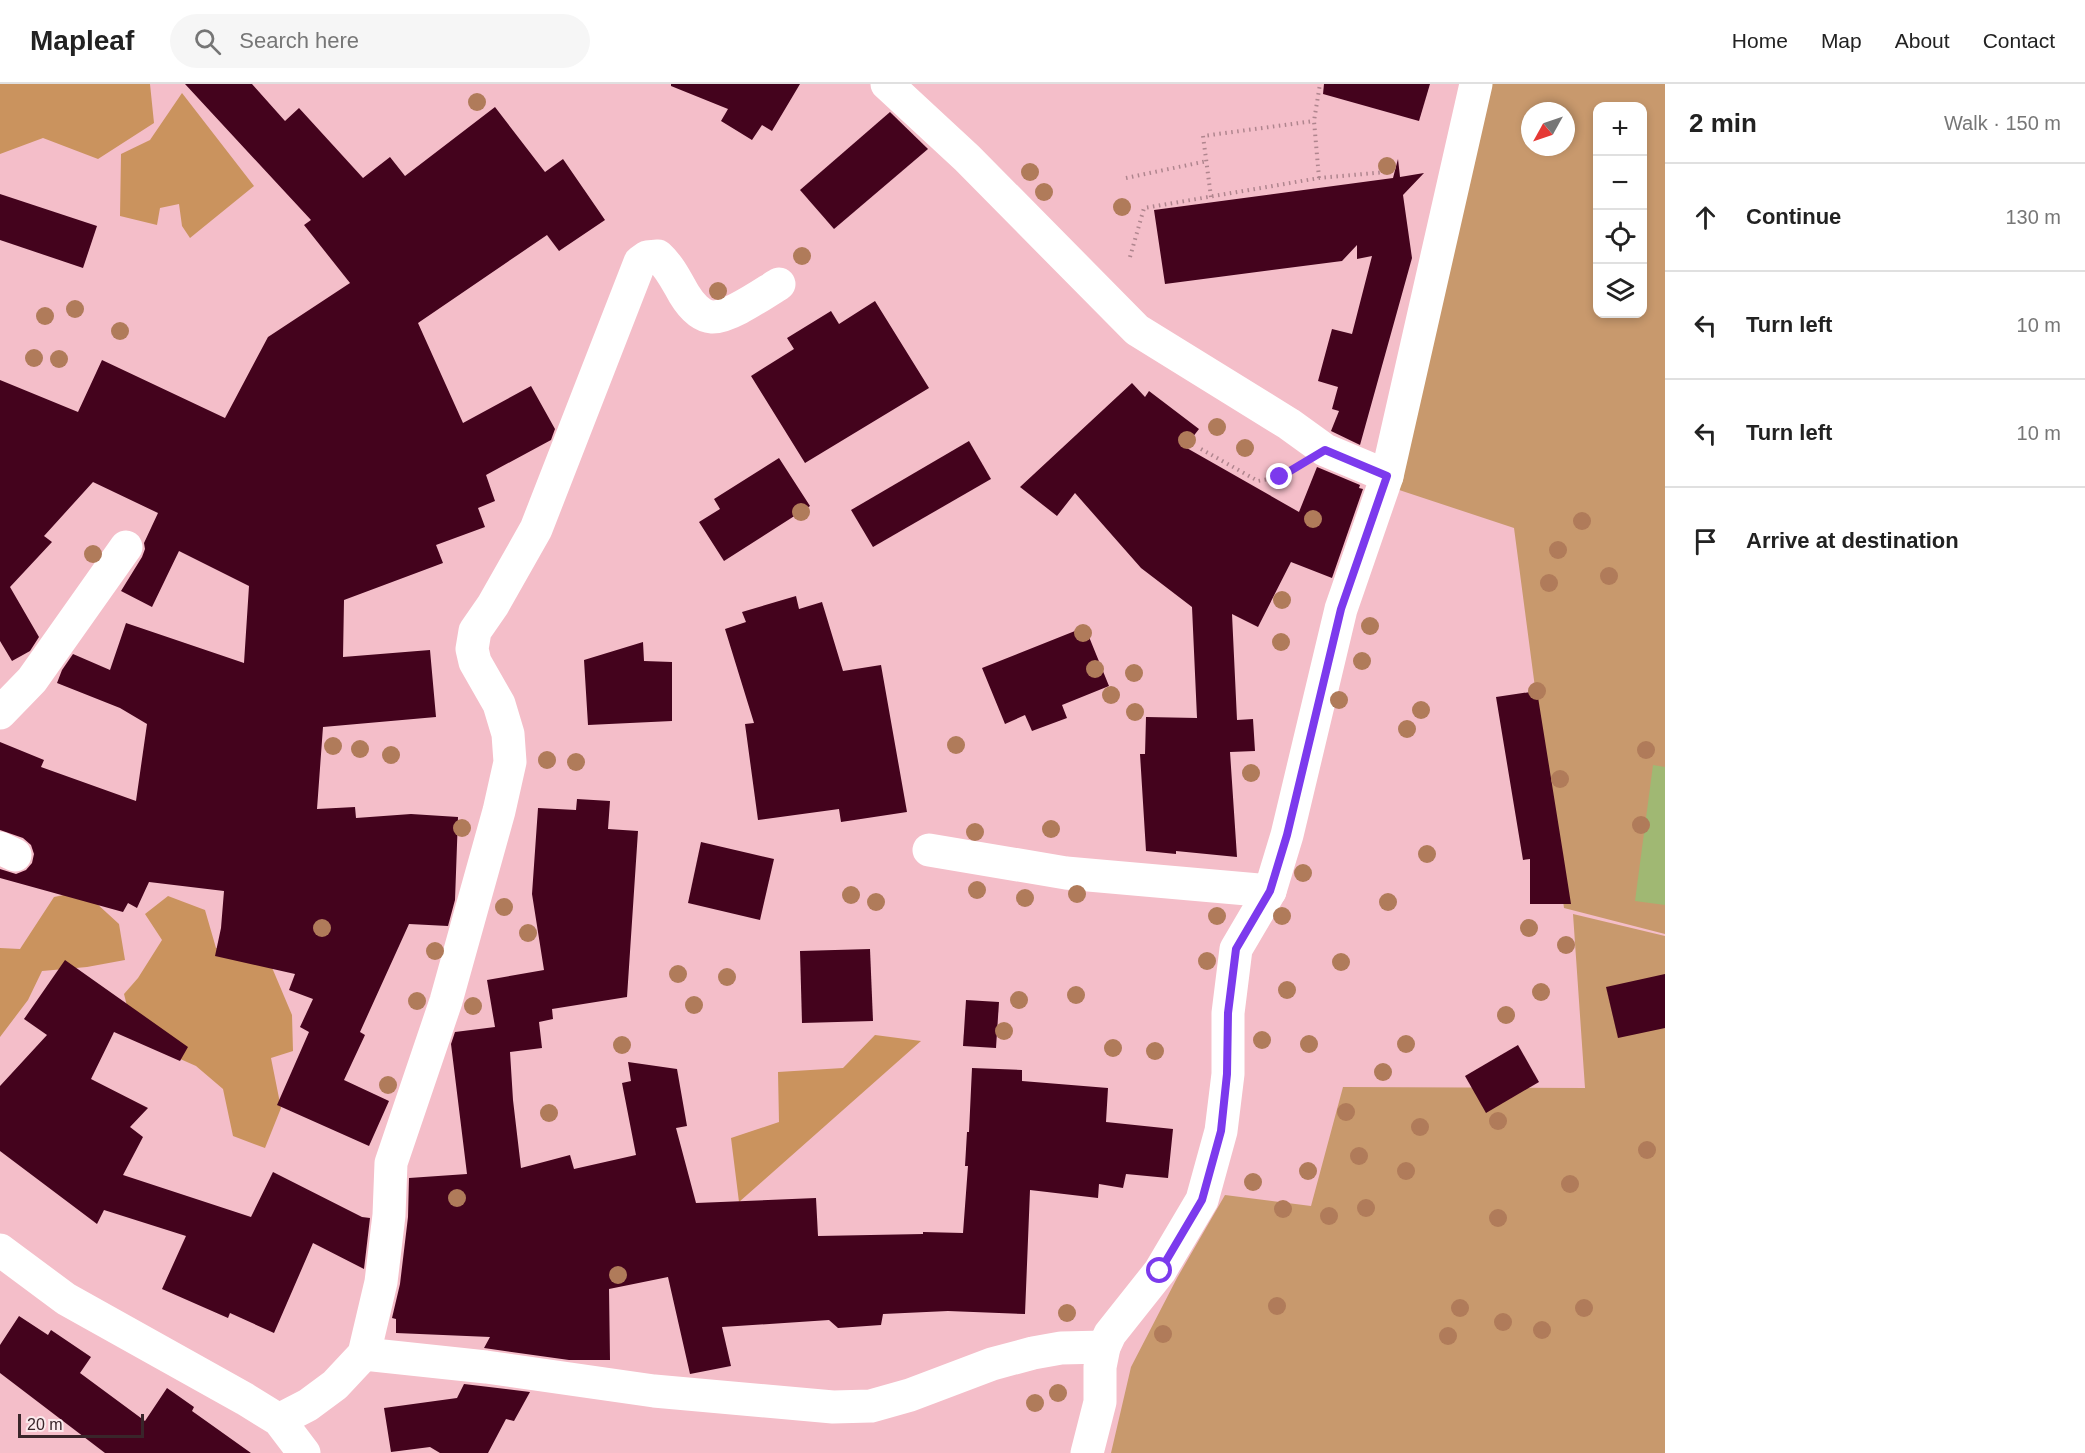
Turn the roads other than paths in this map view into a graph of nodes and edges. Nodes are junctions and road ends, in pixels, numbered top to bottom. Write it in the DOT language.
graph roads {
  1 [pos="887,84"];
  2 [pos="1476,84"];
  3 [pos="779,284"];
  4 [pos="1387,476"];
  5 [pos="126,547"];
  6 [pos="0,713"];
  7 [pos="929,850"];
  8 [pos="1270,891"];
  9 [pos="0,1250"];
  10 [pos="1104,1347"];
  11 [pos="364,1354"];
  12 [pos="279,1420"];
  13 [pos="303,1453"];
  14 [pos="1087,1453"];
  1 -- 4 [label="street"];
  2 -- 4 [label="street"];
  3 -- 11 [label="street"];
  4 -- 8 [label="street"];
  5 -- 6 [label="street"];
  7 -- 8 [label="street"];
  8 -- 10 [label="street"];
  9 -- 12 [label="street"];
  10 -- 11 [label="street"];
  10 -- 14 [label="street"];
  11 -- 12 [label="street"];
  12 -- 13 [label="street"];
}
